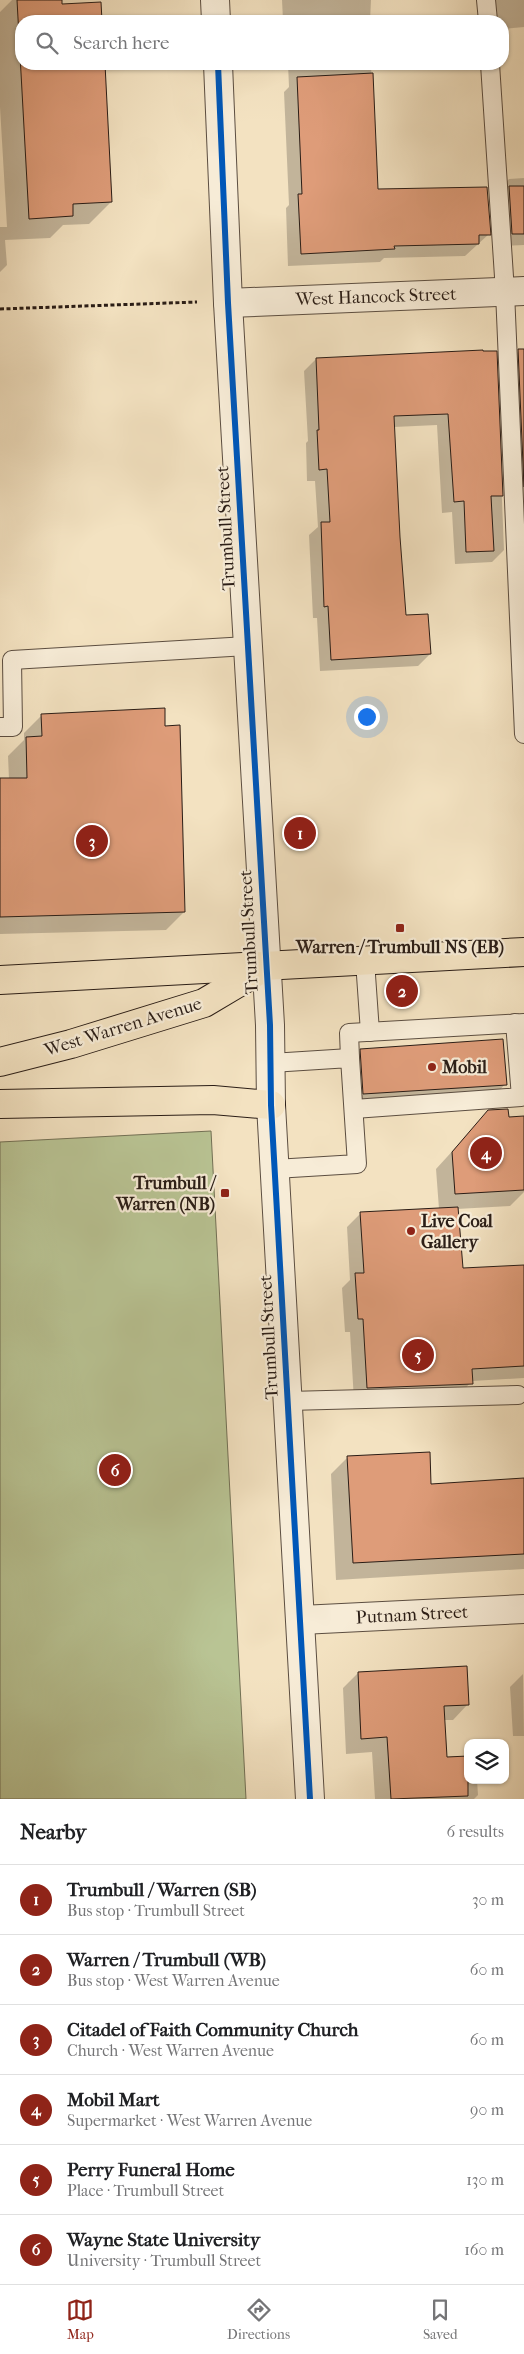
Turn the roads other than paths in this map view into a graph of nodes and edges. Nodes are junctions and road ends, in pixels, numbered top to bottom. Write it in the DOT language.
graph roads {
  1 [pos="215,0"];
  2 [pos="486,0"];
  3 [pos="216,15"];
  4 [pos="487,15"];
  5 [pos="218,70"];
  6 [pos="491,70"];
  7 [pos="515,292"];
  8 [pos="228,303"];
  9 [pos="248,646"];
  10 [pos="0,727"];
  11 [pos="524,734"];
  12 [pos="524,952"];
  13 [pos="365,961"];
  14 [pos="266,966"];
  15 [pos="0,980"];
  16 [pos="520,1023"];
  17 [pos="370,1032"];
  18 [pos="350,1058"];
  19 [pos="0,1062"];
  20 [pos="270,1063"];
  21 [pos="0,1104"];
  22 [pos="271,1105"];
  23 [pos="354,1109"];
  24 [pos="275,1169"];
  25 [pos="518,1395"];
  26 [pos="288,1401"];
  27 [pos="524,1609"];
  28 [pos="301,1620"];
  29 [pos="310,1799"];
  1 -- 3 [label="street"];
  2 -- 4 [label="lane"];
  5 -- 8 [label="street, Trumbull Street"];
  6 -- 7 [label="lane"];
  7 -- 8 [label="street, West Hancock Street"];
  7 -- 11 [label="lane"];
  8 -- 9 [label="street, Trumbull Street"];
  9 -- 10 [label="lane"];
  9 -- 14 [label="street, Trumbull Street"];
  12 -- 13 [label="main road, West Warren Avenue"];
  13 -- 14 [label="main road, West Warren Avenue"];
  13 -- 17 [label="lane"];
  14 -- 15 [label="main road, West Warren Avenue"];
  14 -- 19 [label="main road, West Warren Avenue"];
  14 -- 20 [label="street, Trumbull Street"];
  16 -- 17 [label="lane"];
  16 -- 23 [label="lane"];
  17 -- 18 [label="lane"];
  18 -- 20 [label="lane"];
  18 -- 23 [label="lane"];
  20 -- 22 [label="street, Trumbull Street"];
  21 -- 22 [label="main road"];
  22 -- 24 [label="street, Trumbull Street"];
  23 -- 24 [label="lane"];
  24 -- 26 [label="street, Trumbull Street"];
  25 -- 26 [label="lane"];
  26 -- 28 [label="street, Trumbull Street"];
  27 -- 28 [label="street, Putnam Street"];
  28 -- 29 [label="street, Trumbull Street"];
}
